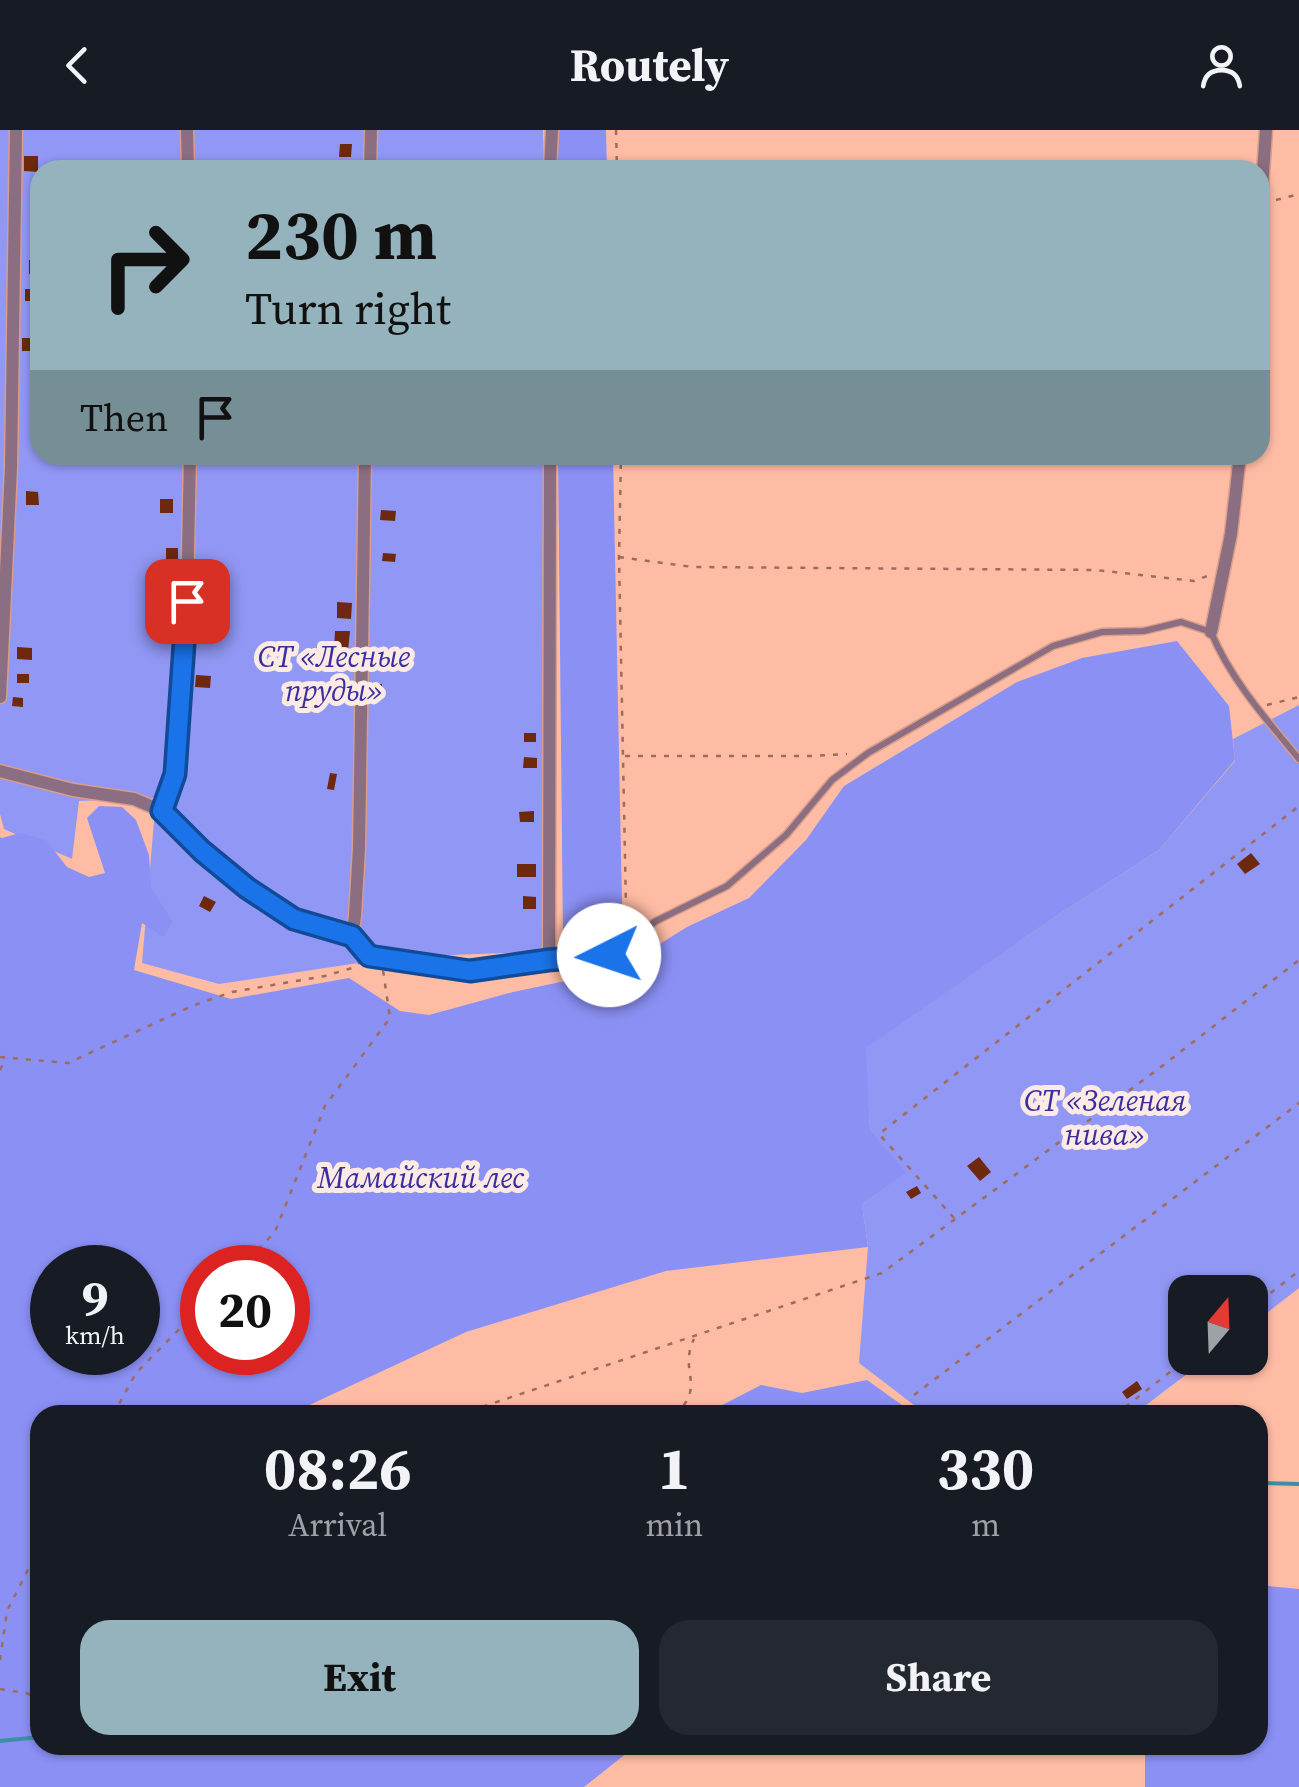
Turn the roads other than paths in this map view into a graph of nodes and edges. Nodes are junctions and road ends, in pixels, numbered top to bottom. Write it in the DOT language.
graph roads {
  1 [pos="16,130"];
  2 [pos="187,130"];
  3 [pos="371,130"];
  4 [pos="552,130"];
  5 [pos="1266,130"];
  6 [pos="188,160"];
  7 [pos="370,160"];
  8 [pos="550,160"];
  9 [pos="1264,160"];
  10 [pos="190,465"];
  11 [pos="366,465"];
  12 [pos="550,465"];
  13 [pos="1239,465"];
  14 [pos="1211,632"];
  15 [pos="0,698"];
  16 [pos="1299,759"];
  17 [pos="0,770"];
  18 [pos="162,811"];
  19 [pos="352,936"];
  20 [pos="548,960"];
  1 -- 15 [label="street"];
  2 -- 6 [label="street"];
  3 -- 7 [label="street"];
  4 -- 8 [label="street"];
  5 -- 9 [label="street"];
  10 -- 18 [label="street"];
  11 -- 19 [label="street"];
  12 -- 20 [label="street"];
  13 -- 14 [label="street"];
  14 -- 16 [label="lane"];
  14 -- 20 [label="lane"];
  17 -- 18 [label="street"];
  18 -- 19 [label="street"];
  19 -- 20 [label="street"];
}
